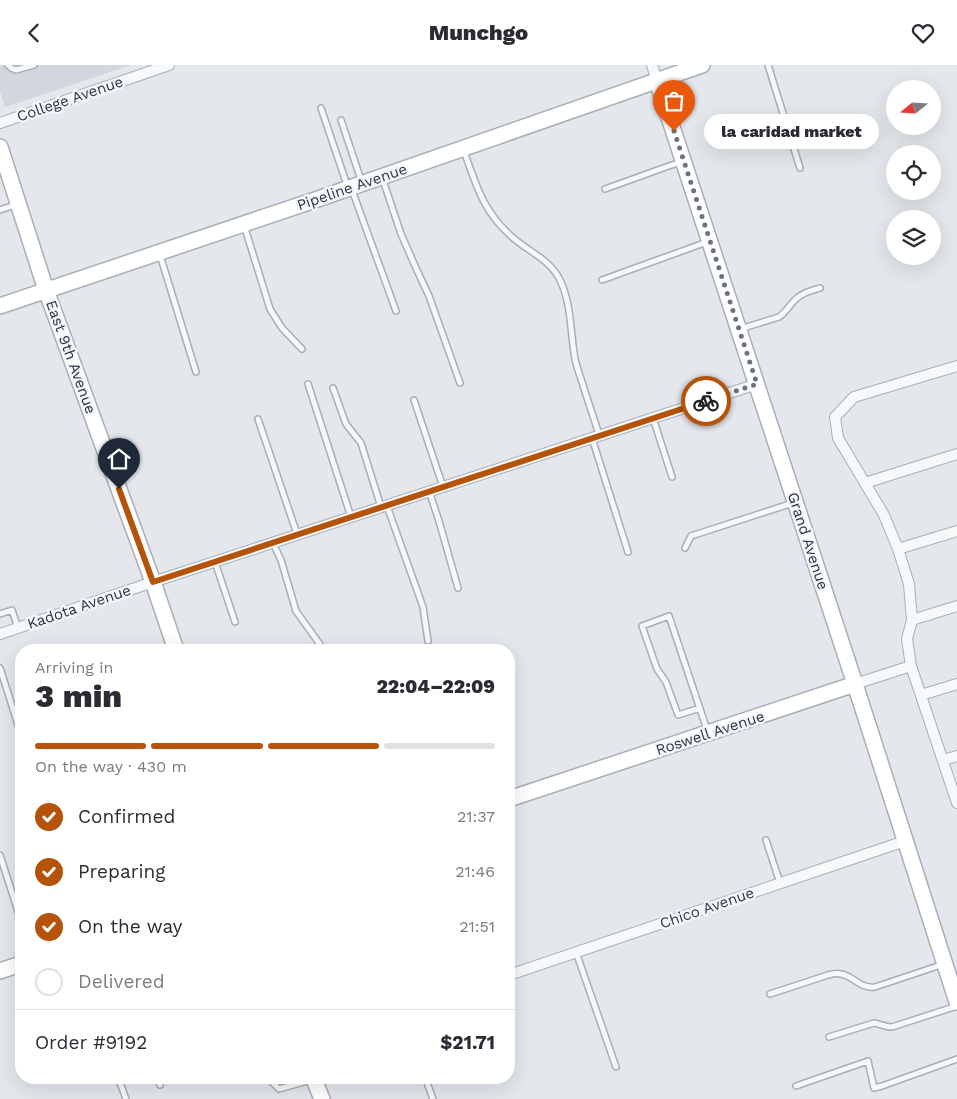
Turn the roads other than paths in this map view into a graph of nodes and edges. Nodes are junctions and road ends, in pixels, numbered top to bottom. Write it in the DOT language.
graph roads {
  1 [pos="8,65"];
  2 [pos="34,65"];
  3 [pos="169,65"];
  4 [pos="652,65"];
  5 [pos="702,65"];
  6 [pos="768,65"];
  7 [pos="657,81"];
  8 [pos="321,108"];
  9 [pos="341,120"];
  10 [pos="0,123"];
  11 [pos="0,147"];
  12 [pos="463,148"];
  13 [pos="684,161"];
  14 [pos="800,168"];
  15 [pos="382,177"];
  16 [pos="354,186"];
  17 [pos="605,189"];
  18 [pos="18,204"];
  19 [pos="0,210"];
  20 [pos="244,224"];
  21 [pos="710,241"];
  22 [pos="159,252"];
  23 [pos="602,280"];
  24 [pos="820,287"];
  25 [pos="46,290"];
  26 [pos="0,306"];
  27 [pos="396,311"];
  28 [pos="739,329"];
  29 [pos="302,349"];
  30 [pos="957,367"];
  31 [pos="196,372"];
  32 [pos="460,383"];
  33 [pos="308,384"];
  34 [pos="757,384"];
  35 [pos="333,388"];
  36 [pos="414,400"];
  37 [pos="653,418"];
  38 [pos="258,419"];
  39 [pos="596,437"];
  40 [pos="957,454"];
  41 [pos="672,477"];
  42 [pos="865,483"];
  43 [pos="443,487"];
  44 [pos="429,491"];
  45 [pos="796,502"];
  46 [pos="384,506"];
  47 [pos="351,517"];
  48 [pos="957,531"];
  49 [pos="297,535"];
  50 [pos="273,543"];
  51 [pos="685,548"];
  52 [pos="898,549"];
  53 [pos="628,552"];
  54 [pos="215,561"];
  55 [pos="153,582"];
  56 [pos="458,588"];
  57 [pos="957,606"];
  58 [pos="0,614"];
  59 [pos="912,619"];
  60 [pos="235,621"];
  61 [pos="18,628"];
  62 [pos="0,634"];
  63 [pos="428,641"];
  64 [pos="174,644"];
  65 [pos="320,644"];
  66 [pos="911,666"];
  67 [pos="0,669"];
  68 [pos="855,684"];
  69 [pos="957,684"];
  70 [pos="921,695"];
  71 [pos="700,708"];
  72 [pos="15,715"];
  73 [pos="708,733"];
  74 [pos="957,756"];
  75 [pos="942,760"];
  76 [pos="515,797"];
  77 [pos="957,803"];
  78 [pos="766,840"];
  79 [pos="905,841"];
  80 [pos="0,855"];
  81 [pos="780,883"];
  82 [pos="15,902"];
  83 [pos="576,952"];
  84 [pos="945,964"];
  85 [pos="15,966"];
  86 [pos="0,971"];
  87 [pos="515,973"];
  88 [pos="770,994"];
  89 [pos="957,1004"];
  90 [pos="829,1037"];
  91 [pos="957,1059"];
  92 [pos="616,1067"];
  93 [pos="121,1084"];
  94 [pos="273,1084"];
  95 [pos="296,1084"];
  96 [pos="316,1084"];
  97 [pos="427,1084"];
  98 [pos="796,1086"];
  99 [pos="126,1099"];
  100 [pos="322,1099"];
  101 [pos="432,1099"];
  1 -- 2 [label="lane"];
  3 -- 10 [label="street, College Avenue"];
  4 -- 7 [label="street"];
  5 -- 7 [label="street, Pipeline Avenue"];
  6 -- 14 [label="lane"];
  7 -- 12 [label="street, Pipeline Avenue"];
  7 -- 13 [label="street, Grand Avenue"];
  8 -- 16 [label="lane"];
  9 -- 16 [label="lane"];
  11 -- 18 [label="street, East 9th Avenue"];
  12 -- 15 [label="street, Pipeline Avenue"];
  12 -- 39 [label="lane"];
  13 -- 17 [label="lane"];
  13 -- 21 [label="street, Grand Avenue"];
  15 -- 16 [label="street, Pipeline Avenue"];
  15 -- 32 [label="lane"];
  16 -- 20 [label="street, Pipeline Avenue"];
  16 -- 27 [label="lane"];
  18 -- 19 [label="lane"];
  18 -- 25 [label="street, East 9th Avenue"];
  20 -- 22 [label="street, Pipeline Avenue"];
  20 -- 29 [label="lane"];
  21 -- 23 [label="lane"];
  21 -- 28 [label="street, Grand Avenue"];
  22 -- 25 [label="street, Pipeline Avenue"];
  22 -- 31 [label="lane"];
  24 -- 28 [label="lane"];
  25 -- 26 [label="street, Pipeline Avenue"];
  25 -- 55 [label="street, East 9th Avenue"];
  28 -- 34 [label="street, Grand Avenue"];
  30 -- 42 [label="street"];
  33 -- 47 [label="lane"];
  34 -- 37 [label="street, Kadota Avenue"];
  34 -- 45 [label="street, Grand Avenue"];
  35 -- 46 [label="lane"];
  36 -- 43 [label="lane"];
  37 -- 39 [label="street, Kadota Avenue"];
  37 -- 41 [label="lane"];
  38 -- 49 [label="lane"];
  39 -- 43 [label="street, Kadota Avenue"];
  39 -- 53 [label="lane"];
  40 -- 42 [label="street"];
  42 -- 52 [label="street"];
  43 -- 44 [label="street, Kadota Avenue"];
  44 -- 46 [label="street, Kadota Avenue"];
  44 -- 56 [label="lane"];
  45 -- 51 [label="lane"];
  45 -- 68 [label="street, Grand Avenue"];
  46 -- 47 [label="street, Kadota Avenue"];
  46 -- 63 [label="lane"];
  47 -- 49 [label="street, Kadota Avenue"];
  48 -- 52 [label="street"];
  49 -- 50 [label="street, Kadota Avenue"];
  50 -- 54 [label="street, Kadota Avenue"];
  50 -- 65 [label="lane"];
  52 -- 59 [label="street"];
  54 -- 55 [label="street, Kadota Avenue"];
  54 -- 60 [label="lane"];
  55 -- 61 [label="street, Kadota Avenue"];
  55 -- 64 [label="street, East 9th Avenue"];
  57 -- 59 [label="street"];
  58 -- 61 [label="lane"];
  59 -- 66 [label="street"];
  61 -- 62 [label="street, Kadota Avenue"];
  66 -- 68 [label="street, Roswell Avenue"];
  66 -- 70 [label="street"];
  67 -- 72 [label="lane"];
  68 -- 73 [label="street, Roswell Avenue"];
  68 -- 79 [label="street, Grand Avenue"];
  69 -- 70 [label="street"];
  70 -- 75 [label="street"];
  71 -- 71 [label="lane"];
  71 -- 73 [label="lane"];
  73 -- 76 [label="street, Roswell Avenue"];
  74 -- 75 [label="street"];
  75 -- 77 [label="street"];
  78 -- 81 [label="lane"];
  79 -- 81 [label="street, Chico Avenue"];
  79 -- 84 [label="street, Grand Avenue"];
  80 -- 82 [label="lane"];
  81 -- 83 [label="street, Chico Avenue"];
  83 -- 87 [label="street, Chico Avenue"];
  83 -- 92 [label="lane"];
  84 -- 88 [label="lane"];
  84 -- 89 [label="street, Grand Avenue"];
  85 -- 86 [label="street"];
  89 -- 90 [label="lane"];
  91 -- 98 [label="lane"];
  93 -- 99 [label="lane"];
  94 -- 95 [label="lane"];
  96 -- 100 [label="street"];
  97 -- 101 [label="lane"];
}
